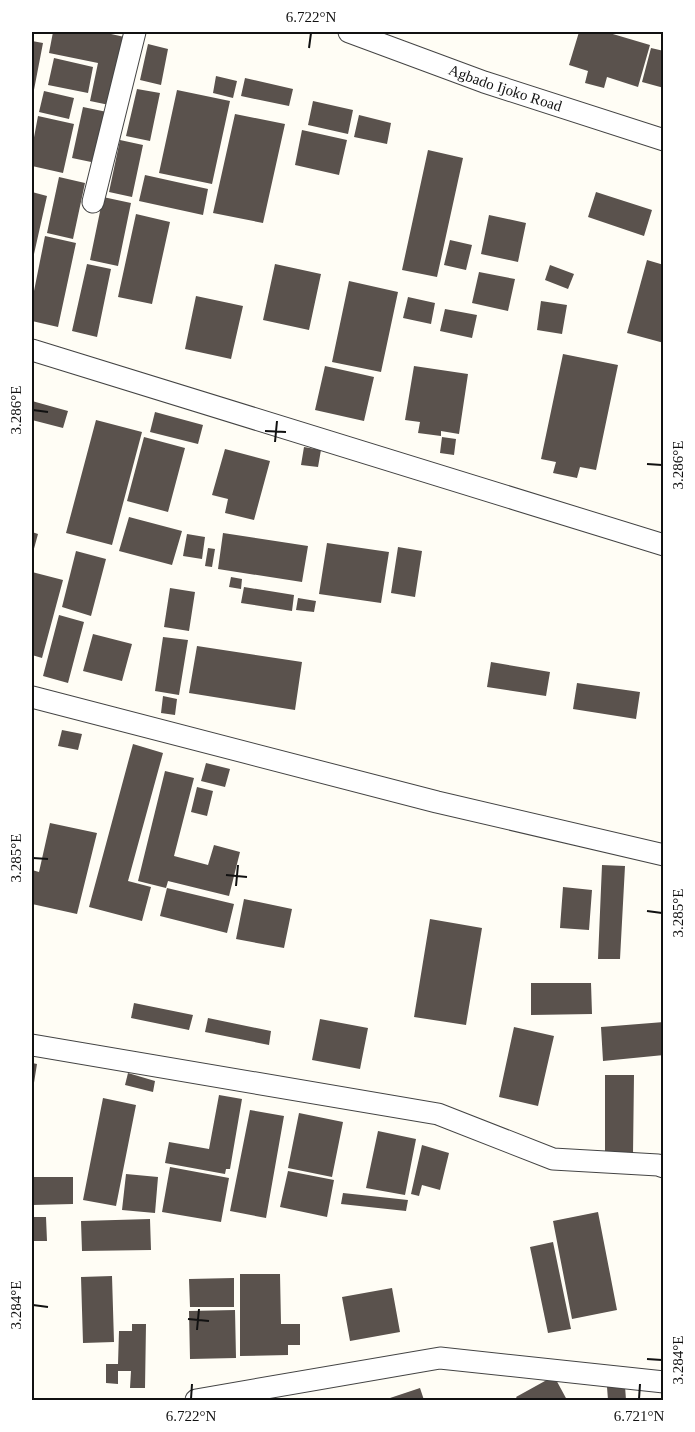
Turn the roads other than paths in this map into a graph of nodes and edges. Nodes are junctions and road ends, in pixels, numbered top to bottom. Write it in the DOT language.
graph roads {
  1 [pos="135,32"];
  2 [pos="349,32"];
  3 [pos="663,140"];
  4 [pos="93,202"];
  5 [pos="32,350"];
  6 [pos="663,545"];
  7 [pos="32,697"];
  8 [pos="663,855"];
  9 [pos="32,1045"];
  10 [pos="663,1167"];
  11 [pos="663,1382"];
  12 [pos="196,1401"];
  1 -- 4 [label="street"];
  2 -- 3 [label="street, Agbado Ijoko Road"];
  5 -- 6 [label="street"];
  7 -- 8 [label="street"];
  9 -- 10 [label="street"];
  11 -- 12 [label="street"];
}
